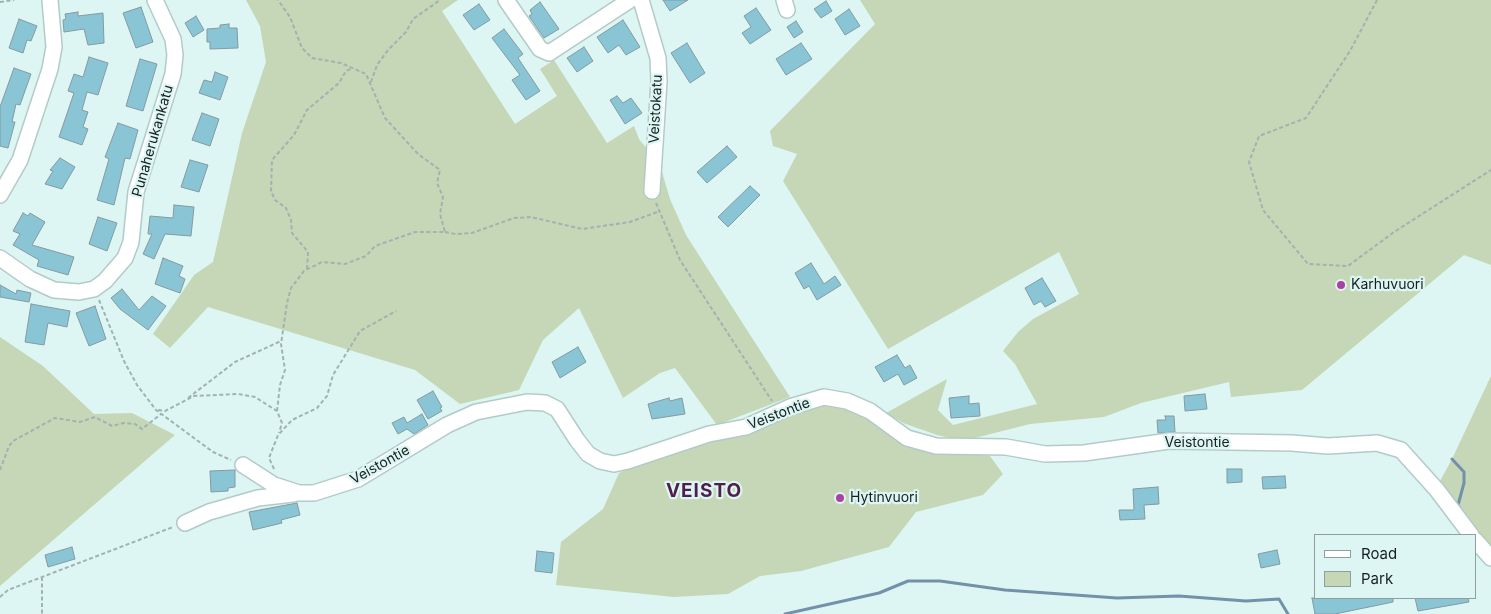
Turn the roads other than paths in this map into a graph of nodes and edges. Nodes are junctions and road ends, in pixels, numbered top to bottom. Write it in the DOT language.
graph roads {
  1 [pos="50,0"];
  2 [pos="155,0"];
  3 [pos="506,0"];
  4 [pos="630,0"];
  5 [pos="641,0"];
  6 [pos="652,191"];
  7 [pos="0,195"];
  8 [pos="0,258"];
  9 [pos="243,465"];
  10 [pos="299,493"];
  11 [pos="184,523"];
  12 [pos="1470,534"];
  13 [pos="1476,541"];
  14 [pos="1491,558"];
  1 -- 7 [label="street"];
  2 -- 8 [label="street, Punaherukankatu"];
  3 -- 4 [label="street"];
  5 -- 6 [label="street, Veistokatu"];
  9 -- 10 [label="street, Veistontie"];
  10 -- 11 [label="street"];
  10 -- 12 [label="street, Veistontie"];
  13 -- 14 [label="street"];
}
